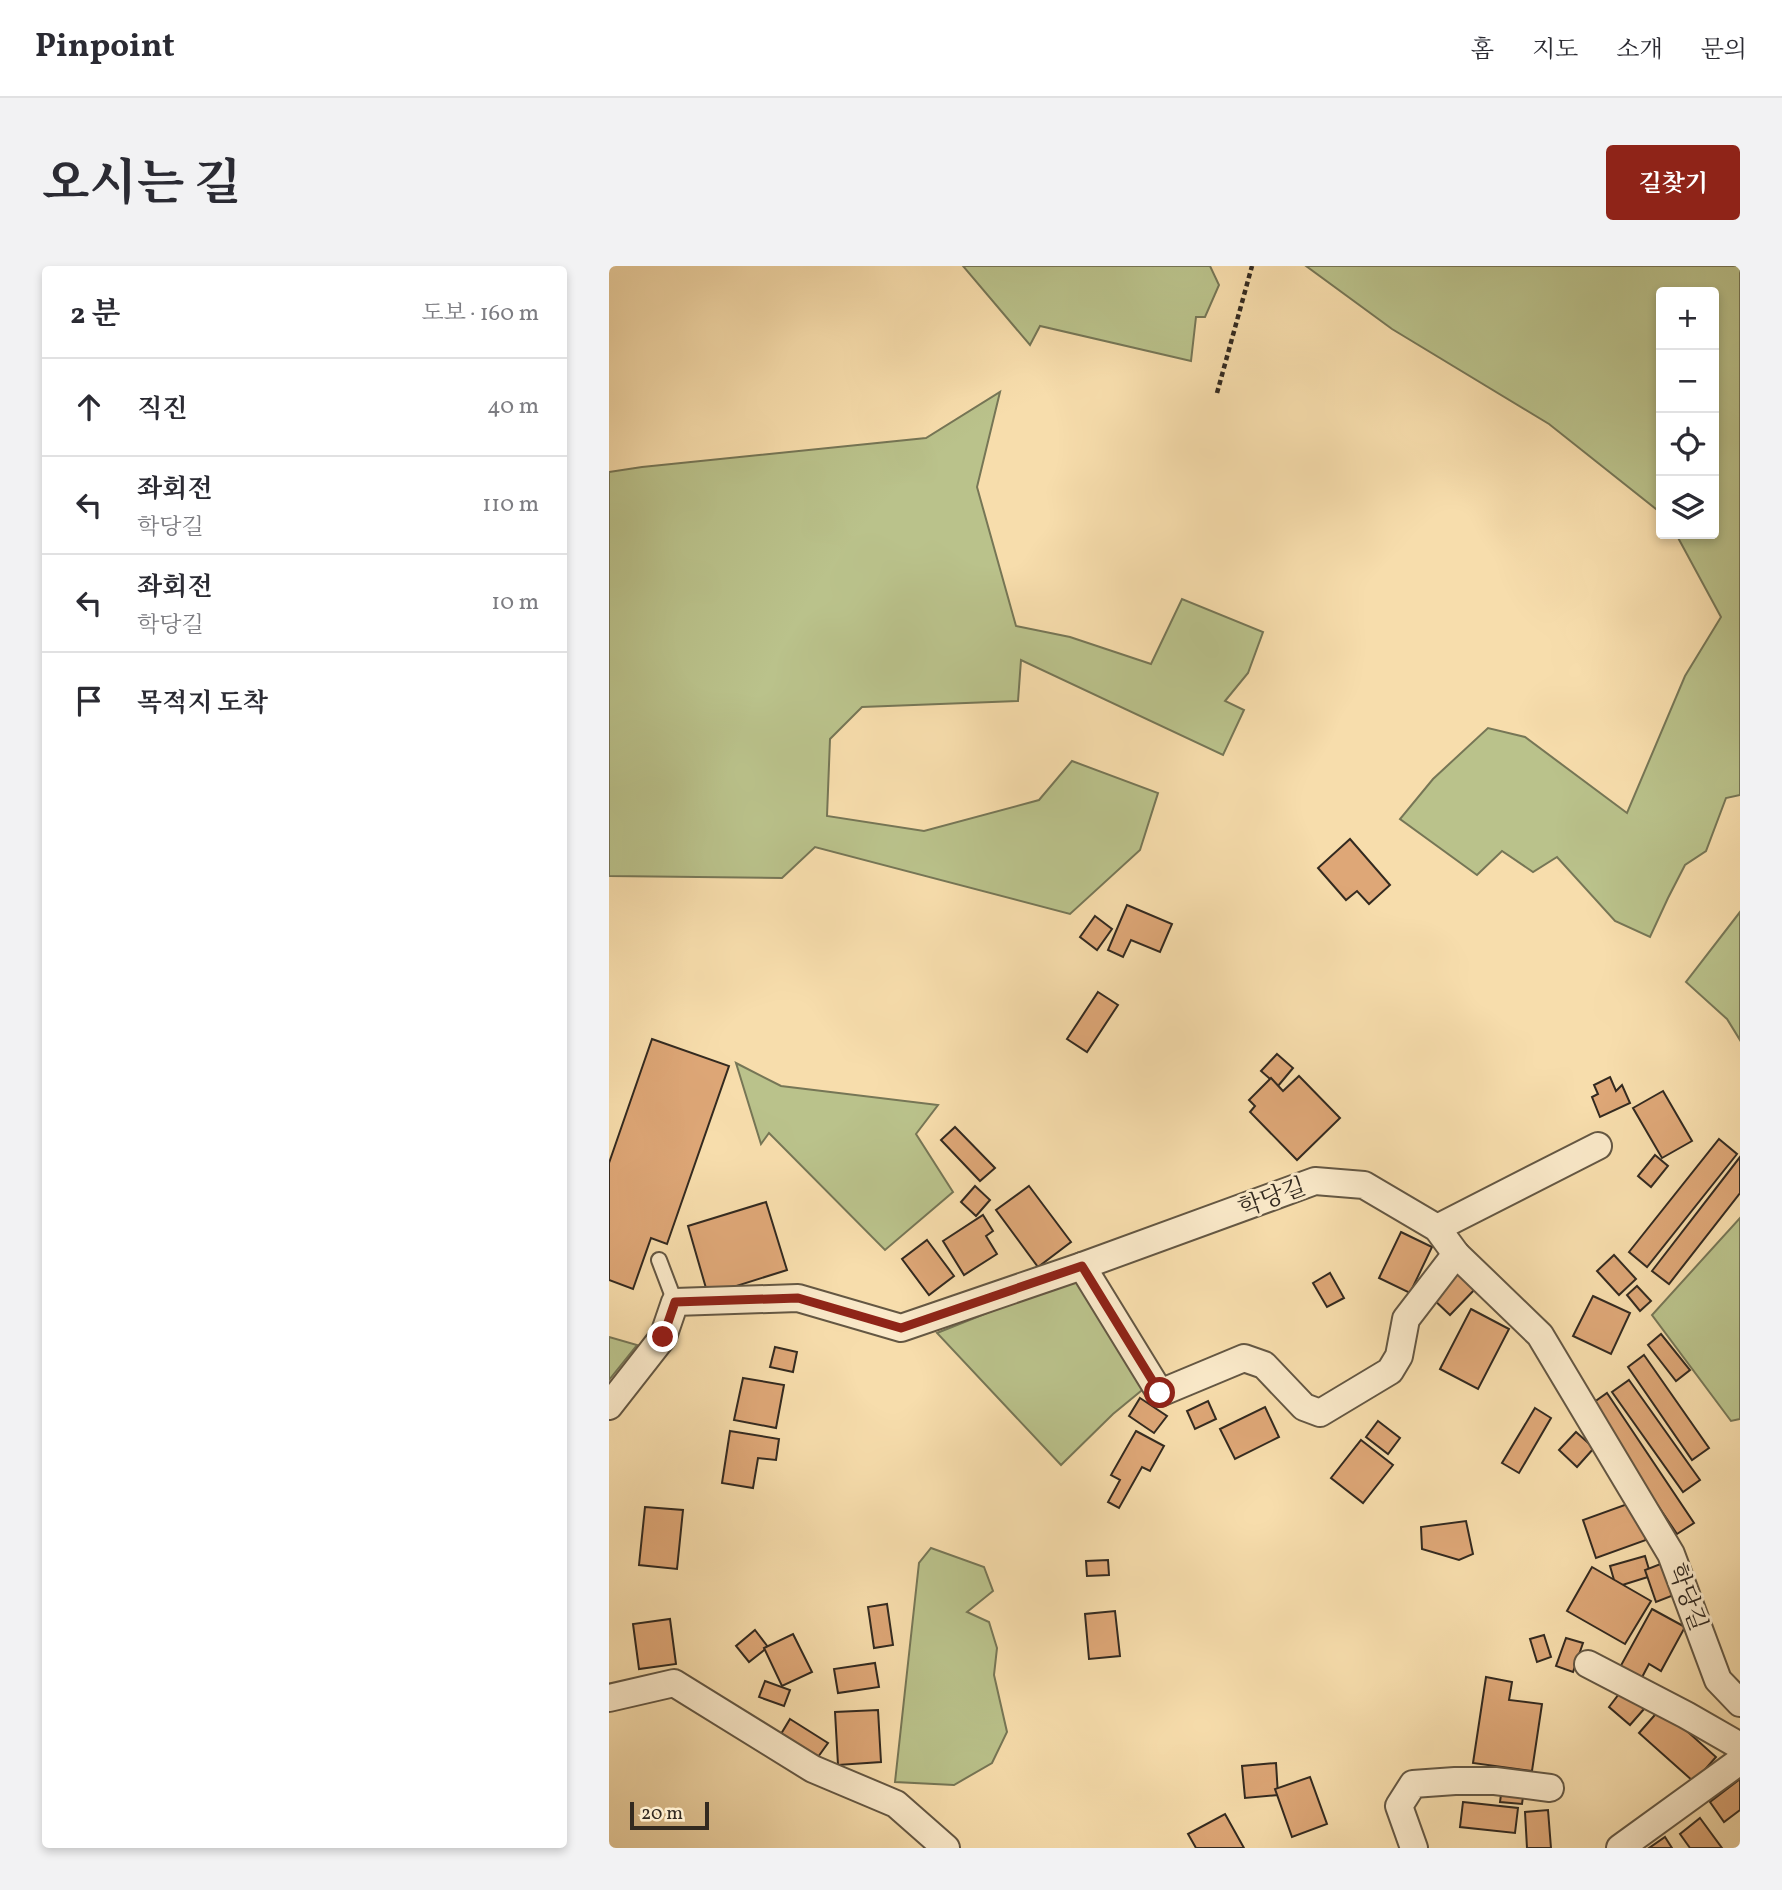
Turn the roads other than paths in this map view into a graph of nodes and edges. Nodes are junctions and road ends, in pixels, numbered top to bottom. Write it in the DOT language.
graph roads {
  1 [pos="1598,1146"];
  2 [pos="1437,1228"];
  3 [pos="1456,1254"];
  4 [pos="659,1260"];
  5 [pos="1082,1266"];
  6 [pos="675,1302"];
  7 [pos="609,1406"];
  8 [pos="1588,1664"];
  9 [pos="609,1698"];
  10 [pos="1740,1703"];
  11 [pos="1740,1746"];
  12 [pos="1740,1762"];
  13 [pos="1550,1788"];
  14 [pos="946,1848"];
  15 [pos="1414,1848"];
  16 [pos="1620,1848"];
  1 -- 2 [label="street"];
  2 -- 3 [label="street, 학당길"];
  2 -- 5 [label="street, 학당길"];
  3 -- 5 [label="street"];
  3 -- 10 [label="street, 학당길"];
  4 -- 6 [label="lane"];
  5 -- 6 [label="street, 학당길"];
  6 -- 7 [label="street"];
  8 -- 11 [label="street"];
  9 -- 14 [label="street"];
  12 -- 16 [label="street"];
  13 -- 15 [label="street"];
}
